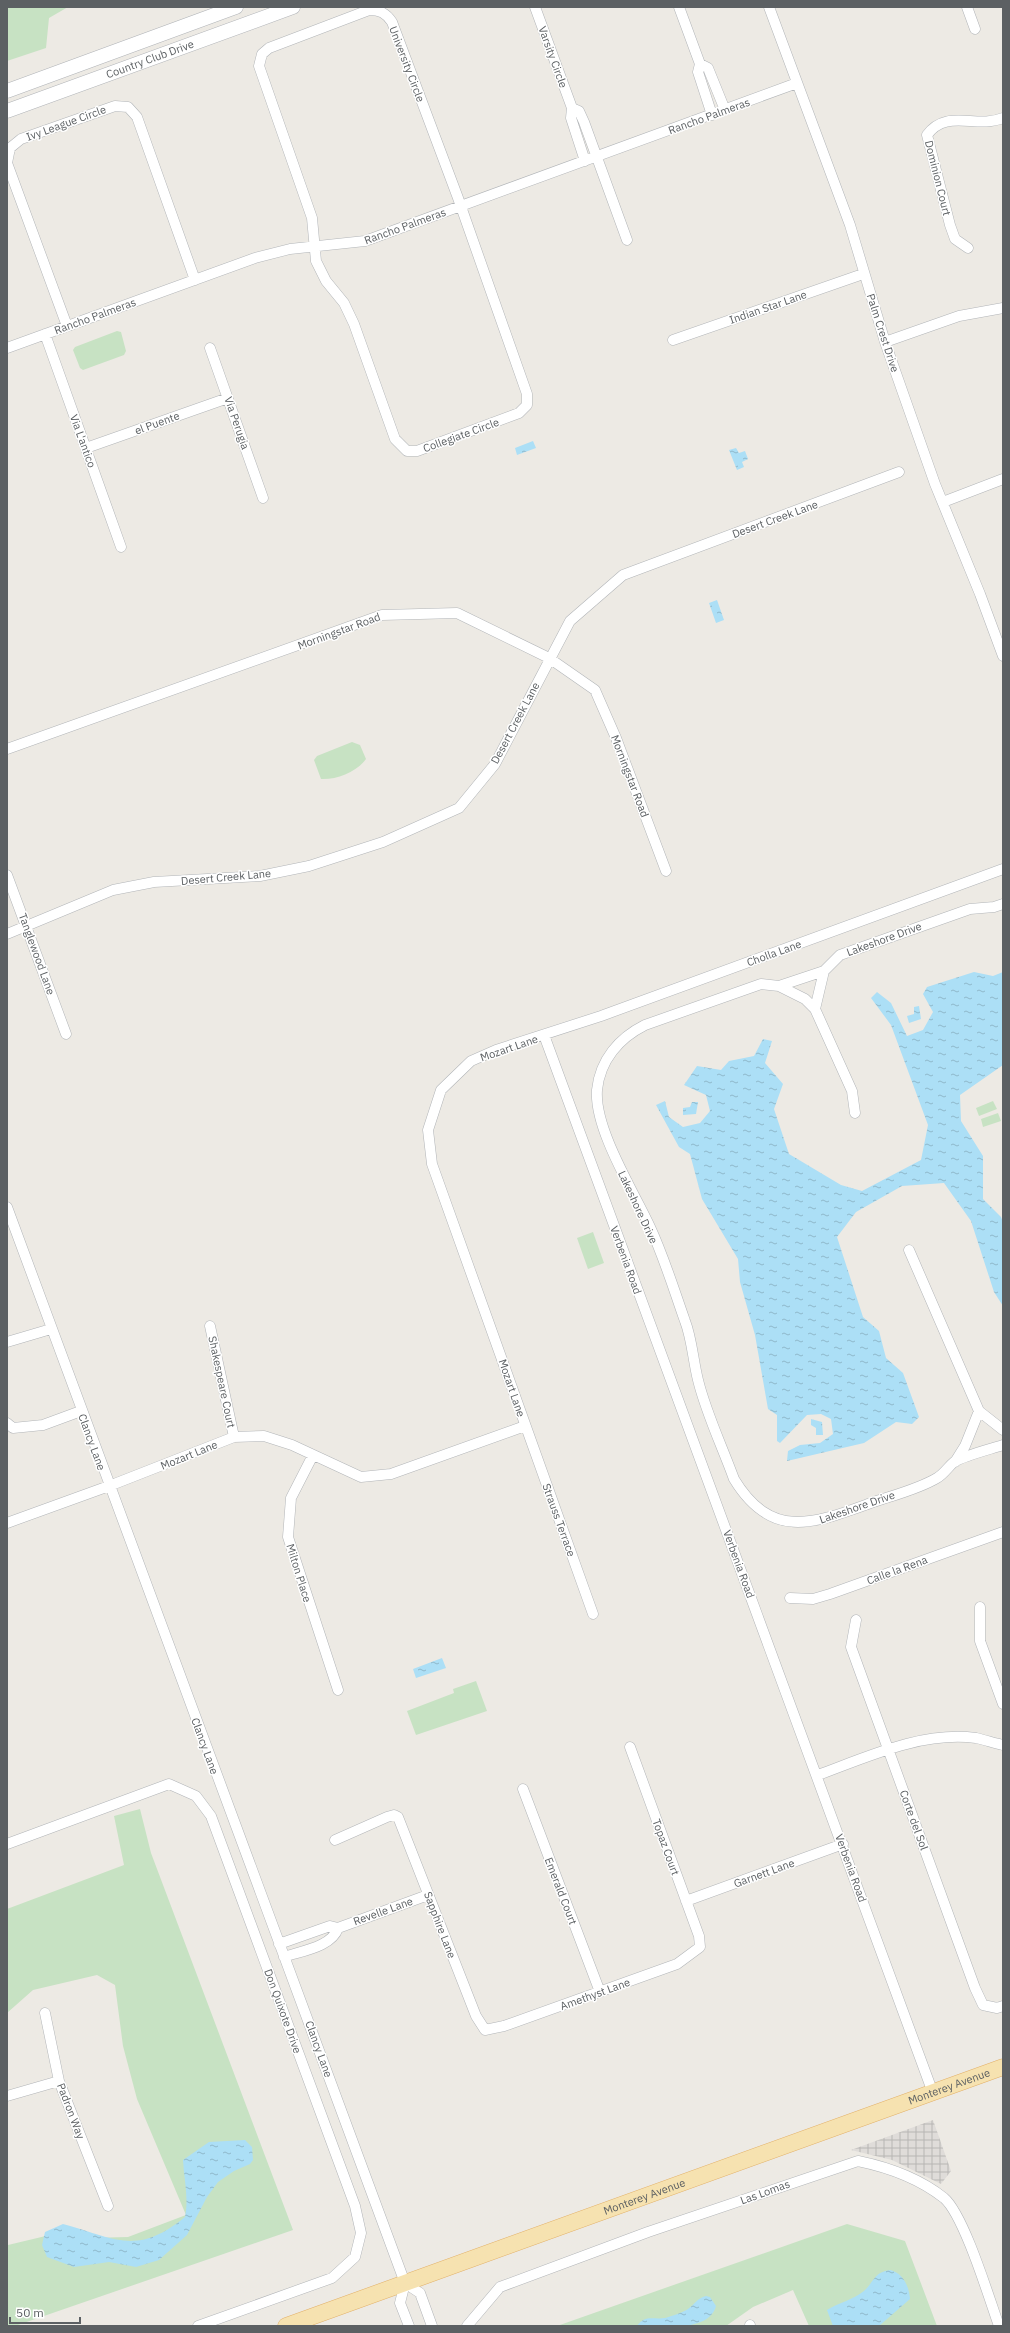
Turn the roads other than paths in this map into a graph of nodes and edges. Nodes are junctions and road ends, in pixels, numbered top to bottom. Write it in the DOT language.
graph roads {
  1 [pos="236,7"];
  2 [pos="293,7"];
  3 [pos="535,7"];
  4 [pos="679,7"];
  5 [pos="769,7"];
  6 [pos="967,7"];
  7 [pos="975,29"];
  8 [pos="700,64"];
  9 [pos="713,81"];
  10 [pos="702,84"];
  11 [pos="797,84"];
  12 [pos="7,91"];
  13 [pos="572,108"];
  14 [pos="725,110"];
  15 [pos="7,111"];
  16 [pos="712,115"];
  17 [pos="1003,118"];
  18 [pos="586,126"];
  19 [pos="575,130"];
  20 [pos="597,157"];
  21 [pos="585,162"];
  22 [pos="460,206"];
  23 [pos="627,240"];
  24 [pos="313,247"];
  25 [pos="968,248"];
  26 [pos="864,274"];
  27 [pos="195,280"];
  28 [pos="1003,308"];
  29 [pos="67,326"];
  30 [pos="45,334"];
  31 [pos="673,340"];
  32 [pos="885,342"];
  33 [pos="7,348"];
  34 [pos="210,348"];
  35 [pos="228,398"];
  36 [pos="86,448"];
  37 [pos="899,472"];
  38 [pos="1003,479"];
  39 [pos="263,498"];
  40 [pos="943,502"];
  41 [pos="121,547"];
  42 [pos="1003,656"];
  43 [pos="549,658"];
  44 [pos="7,749"];
  45 [pos="1003,869"];
  46 [pos="666,871"];
  47 [pos="7,875"];
  48 [pos="1003,904"];
  49 [pos="27,926"];
  50 [pos="7,934"];
  51 [pos="824,971"];
  52 [pos="779,986"];
  53 [pos="815,1009"];
  54 [pos="66,1034"];
  55 [pos="544,1035"];
  56 [pos="855,1113"];
  57 [pos="7,1207"];
  58 [pos="909,1250"];
  59 [pos="210,1326"];
  60 [pos="51,1329"];
  61 [pos="7,1342"];
  62 [pos="81,1411"];
  63 [pos="979,1411"];
  64 [pos="7,1423"];
  65 [pos="525,1426"];
  66 [pos="1003,1430"];
  67 [pos="234,1437"];
  68 [pos="1003,1445"];
  69 [pos="312,1457"];
  70 [pos="954,1462"];
  71 [pos="109,1486"];
  72 [pos="7,1522"];
  73 [pos="1003,1532"];
  74 [pos="790,1598"];
  75 [pos="980,1607"];
  76 [pos="593,1614"];
  77 [pos="856,1620"];
  78 [pos="338,1690"];
  79 [pos="1003,1704"];
  80 [pos="1003,1745"];
  81 [pos="630,1747"];
  82 [pos="888,1749"];
  83 [pos="818,1775"];
  84 [pos="523,1790"];
  85 [pos="335,1840"];
  86 [pos="7,1844"];
  87 [pos="843,1844"];
  88 [pos="428,1895"];
  89 [pos="686,1901"];
  90 [pos="338,1928"];
  91 [pos="279,1944"];
  92 [pos="700,1947"];
  93 [pos="284,1957"];
  94 [pos="600,1992"];
  95 [pos="1000,2007"];
  96 [pos="44,2013"];
  97 [pos="485,2030"];
  98 [pos="1003,2067"];
  99 [pos="59,2081"];
  100 [pos="933,2093"];
  101 [pos="7,2096"];
  102 [pos="108,2206"];
  103 [pos="405,2283"];
  104 [pos="198,2326"];
  105 [pos="286,2326"];
  106 [pos="409,2326"];
  107 [pos="432,2326"];
  108 [pos="466,2326"];
  109 [pos="999,2326"];
  1 -- 12 [label="main road, Country Club Drive"];
  2 -- 15 [label="main road, Country Club Drive"];
  3 -- 13 [label="street, Varsity Circle"];
  4 -- 8 [label="street"];
  5 -- 11 [label="street, Palm Crest Drive"];
  6 -- 7 [label="street"];
  8 -- 9 [label="street"];
  8 -- 10 [label="street"];
  9 -- 10 [label="street"];
  9 -- 14 [label="street"];
  10 -- 16 [label="street"];
  11 -- 14 [label="street, Rancho Palmeras"];
  11 -- 26 [label="street, Palm Crest Drive"];
  13 -- 18 [label="street, Varsity Circle"];
  13 -- 19 [label="street, Varsity Circle"];
  14 -- 16 [label="street, Rancho Palmeras"];
  16 -- 20 [label="street, Rancho Palmeras"];
  17 -- 25 [label="street, Dominion Court"];
  18 -- 19 [label="street"];
  18 -- 20 [label="street, Varsity Circle"];
  19 -- 21 [label="street, Varsity Circle"];
  20 -- 21 [label="street, Rancho Palmeras"];
  20 -- 23 [label="street, Varsity Circle"];
  21 -- 22 [label="street, Rancho Palmeras"];
  22 -- 24 [label="street, Rancho Palmeras"];
  22 -- 24 [label="street, University Circle"];
  22 -- 24 [label="street, Collegiate Circle"];
  24 -- 27 [label="street, Rancho Palmeras"];
  26 -- 31 [label="street, Indian Star Lane"];
  26 -- 32 [label="street, Palm Crest Drive"];
  27 -- 29 [label="street, Rancho Palmeras"];
  27 -- 29 [label="street, Ivy League Circle"];
  28 -- 32 [label="street"];
  29 -- 30 [label="street, Rancho Palmeras"];
  30 -- 33 [label="street, Rancho Palmeras"];
  30 -- 36 [label="street, Via L'antico"];
  32 -- 40 [label="street, Palm Crest Drive"];
  34 -- 35 [label="street, Via Perugia"];
  35 -- 36 [label="street, el Puente"];
  35 -- 39 [label="street, Via Perugia"];
  36 -- 41 [label="street, Via L'antico"];
  37 -- 43 [label="street, Desert Creek Lane"];
  38 -- 40 [label="street"];
  40 -- 42 [label="street, Palm Crest Drive"];
  43 -- 44 [label="street, Morningstar Road"];
  43 -- 46 [label="street, Morningstar Road"];
  43 -- 49 [label="street, Desert Creek Lane"];
  45 -- 55 [label="street, Cholla Lane"];
  47 -- 49 [label="street, Tanglewood Lane"];
  48 -- 51 [label="street, Lakeshore Drive"];
  49 -- 50 [label="street, Desert Creek Lane"];
  49 -- 54 [label="street, Tanglewood Lane"];
  51 -- 52 [label="street, Lakeshore Drive"];
  51 -- 53 [label="street"];
  52 -- 53 [label="street"];
  52 -- 70 [label="street, Lakeshore Drive"];
  53 -- 56 [label="street"];
  55 -- 65 [label="street, Mozart Lane"];
  55 -- 83 [label="street, Verbenia Road"];
  57 -- 60 [label="street, Clancy Lane"];
  58 -- 63 [label="street"];
  59 -- 67 [label="street, Shakespeare Court"];
  60 -- 61 [label="street"];
  60 -- 62 [label="street, Clancy Lane"];
  62 -- 64 [label="street"];
  62 -- 71 [label="street, Clancy Lane"];
  63 -- 66 [label="street"];
  63 -- 70 [label="street"];
  65 -- 69 [label="street, Mozart Lane"];
  65 -- 76 [label="street, Strauss Terrace"];
  67 -- 69 [label="street, Mozart Lane"];
  67 -- 71 [label="street, Mozart Lane"];
  68 -- 70 [label="street, Lakeshore Drive"];
  69 -- 78 [label="street, Milton Place"];
  71 -- 72 [label="street, Mozart Lane"];
  71 -- 91 [label="street, Clancy Lane"];
  73 -- 74 [label="street, Calle la Rena"];
  75 -- 79 [label="street"];
  77 -- 82 [label="street, Corte del Sol"];
  80 -- 82 [label="street"];
  81 -- 89 [label="street, Topaz Court"];
  82 -- 83 [label="street"];
  82 -- 95 [label="street, Corte del Sol"];
  83 -- 87 [label="street, Verbenia Road"];
  84 -- 94 [label="street, Emerald Court"];
  85 -- 88 [label="street, Sapphire Lane"];
  86 -- 104 [label="street, Don Quixote Drive"];
  87 -- 89 [label="street, Garnett Lane"];
  87 -- 100 [label="street, Verbenia Road"];
  88 -- 90 [label="street, Revelle Lane"];
  88 -- 97 [label="street, Sapphire Lane"];
  89 -- 92 [label="street, Topaz Court"];
  90 -- 91 [label="street, Revelle Lane"];
  90 -- 93 [label="street, Revelle Lane"];
  91 -- 93 [label="street, Clancy Lane"];
  92 -- 94 [label="street, Amethyst Lane"];
  93 -- 103 [label="street, Clancy Lane"];
  94 -- 97 [label="street, Amethyst Lane"];
  96 -- 99 [label="street, Padron Way"];
  98 -- 100 [label="main road, Monterey Avenue"];
  99 -- 101 [label="street"];
  99 -- 102 [label="street, Padron Way"];
  100 -- 103 [label="main road, Monterey Avenue"];
  103 -- 105 [label="main road, Monterey Avenue"];
  103 -- 106 [label="street"];
  103 -- 107 [label="street"];
  108 -- 109 [label="street, Las Lomas"];
}
